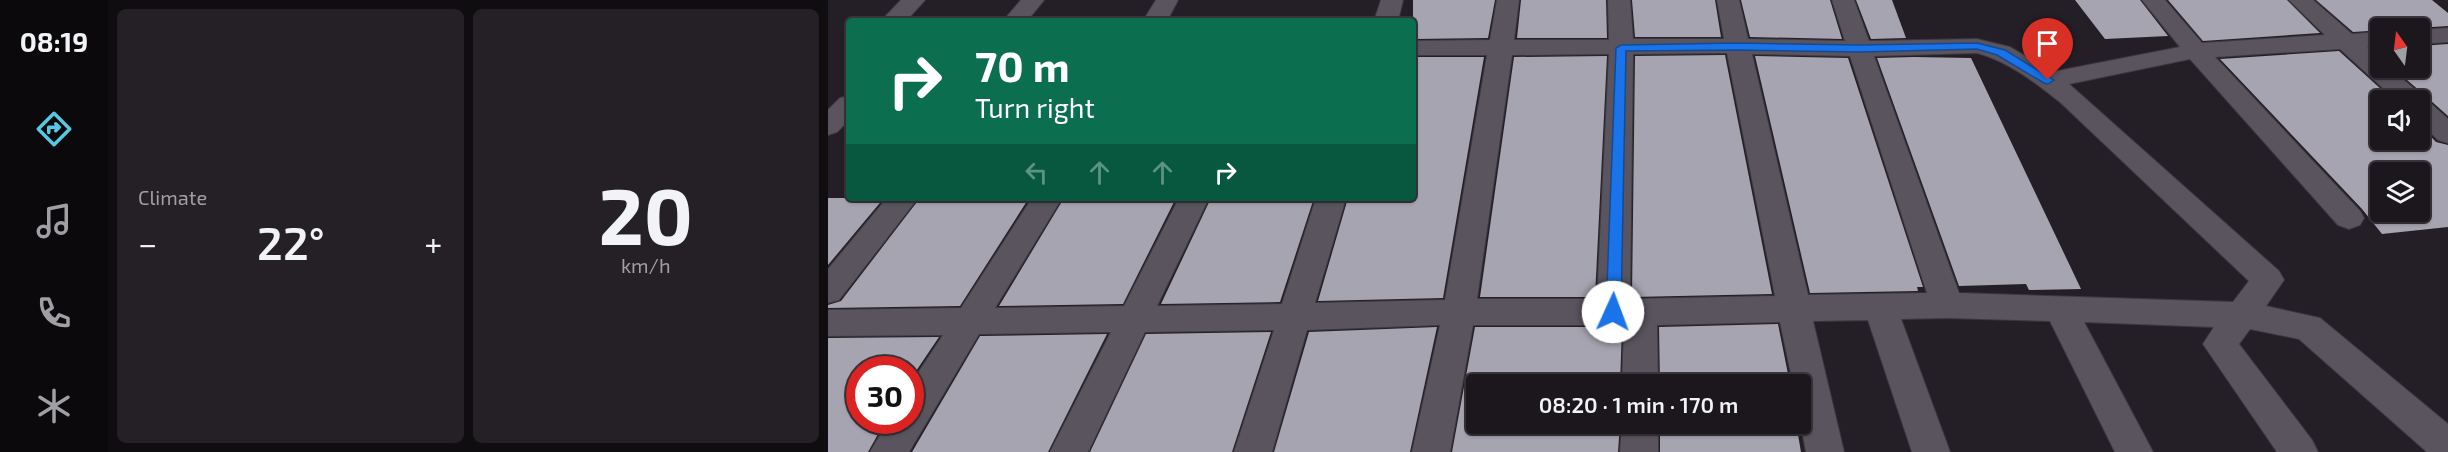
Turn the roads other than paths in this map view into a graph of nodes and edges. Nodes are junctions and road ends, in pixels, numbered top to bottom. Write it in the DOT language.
graph roads {
  1 [pos="914,0"];
  2 [pos="1033,0"];
  3 [pos="1167,0"];
  4 [pos="1392,0"];
  5 [pos="1508,0"];
  6 [pos="1618,0"];
  7 [pos="1728,0"];
  8 [pos="1843,0"];
  9 [pos="2153,0"];
  10 [pos="2300,0"];
  11 [pos="896,18"];
  12 [pos="1018,18"];
  13 [pos="1157,18"];
  14 [pos="1387,18"];
  15 [pos="2448,35"];
  16 [pos="2430,36"];
  17 [pos="2370,40"];
  18 [pos="2345,42"];
  19 [pos="1502,46"];
  20 [pos="1737,46"];
  21 [pos="1416,48"];
  22 [pos="1621,48"];
  23 [pos="1860,49"];
  24 [pos="2196,51"];
  25 [pos="2048,80"];
  26 [pos="2400,90"];
  27 [pos="846,107"];
  28 [pos="2430,117"];
  29 [pos="828,126"];
  30 [pos="2448,134"];
  31 [pos="901,201"];
  32 [pos="1045,201"];
  33 [pos="1193,201"];
  34 [pos="1330,201"];
  35 [pos="2349,218"];
  36 [pos="828,291"];
  37 [pos="1947,305"];
  38 [pos="1880,307"];
  39 [pos="2059,307"];
  40 [pos="1793,308"];
  41 [pos="1459,312"];
  42 [pos="1627,312"];
  43 [pos="2243,315"];
  44 [pos="1293,317"];
  45 [pos="1136,318"];
  46 [pos="971,320"];
  47 [pos="828,323"];
  48 [pos="1638,374"];
  49 [pos="924,396"];
  50 [pos="900,434"];
  51 [pos="1640,434"];
  52 [pos="2448,447"];
  53 [pos="889,452"];
  54 [pos="1070,452"];
  55 [pos="1252,452"];
  56 [pos="1431,452"];
  57 [pos="1639,452"];
  58 [pos="1825,452"];
  59 [pos="1931,452"];
  60 [pos="2134,452"];
  61 [pos="2299,452"];
  1 -- 11 [label="street"];
  2 -- 12 [label="street"];
  3 -- 13 [label="street"];
  4 -- 14 [label="street"];
  5 -- 19 [label="street"];
  6 -- 22 [label="street"];
  7 -- 20 [label="street"];
  8 -- 23 [label="street"];
  9 -- 24 [label="street"];
  10 -- 18 [label="street"];
  15 -- 16 [label="street"];
  17 -- 18 [label="street"];
  18 -- 24 [label="street"];
  18 -- 26 [label="street"];
  19 -- 21 [label="street"];
  19 -- 22 [label="street"];
  19 -- 41 [label="street"];
  20 -- 22 [label="street"];
  20 -- 23 [label="street"];
  20 -- 40 [label="street"];
  22 -- 42 [label="street"];
  23 -- 25 [label="street"];
  23 -- 37 [label="street"];
  24 -- 25 [label="street"];
  24 -- 35 [label="street"];
  25 -- 43 [label="street"];
  27 -- 29 [label="street"];
  28 -- 30 [label="street"];
  31 -- 36 [label="street"];
  32 -- 46 [label="street"];
  33 -- 45 [label="street"];
  34 -- 44 [label="street"];
  37 -- 38 [label="street"];
  37 -- 39 [label="street"];
  38 -- 40 [label="street"];
  38 -- 59 [label="street"];
  39 -- 43 [label="street"];
  39 -- 60 [label="street"];
  40 -- 42 [label="street"];
  40 -- 58 [label="street"];
  41 -- 42 [label="street"];
  41 -- 44 [label="street"];
  41 -- 56 [label="street"];
  42 -- 48 [label="street"];
  43 -- 52 [label="street"];
  43 -- 61 [label="street"];
  44 -- 45 [label="street"];
  44 -- 55 [label="street"];
  45 -- 46 [label="street"];
  45 -- 54 [label="street"];
  46 -- 47 [label="street"];
  46 -- 49 [label="street"];
  50 -- 53 [label="street"];
  51 -- 57 [label="street"];
}
